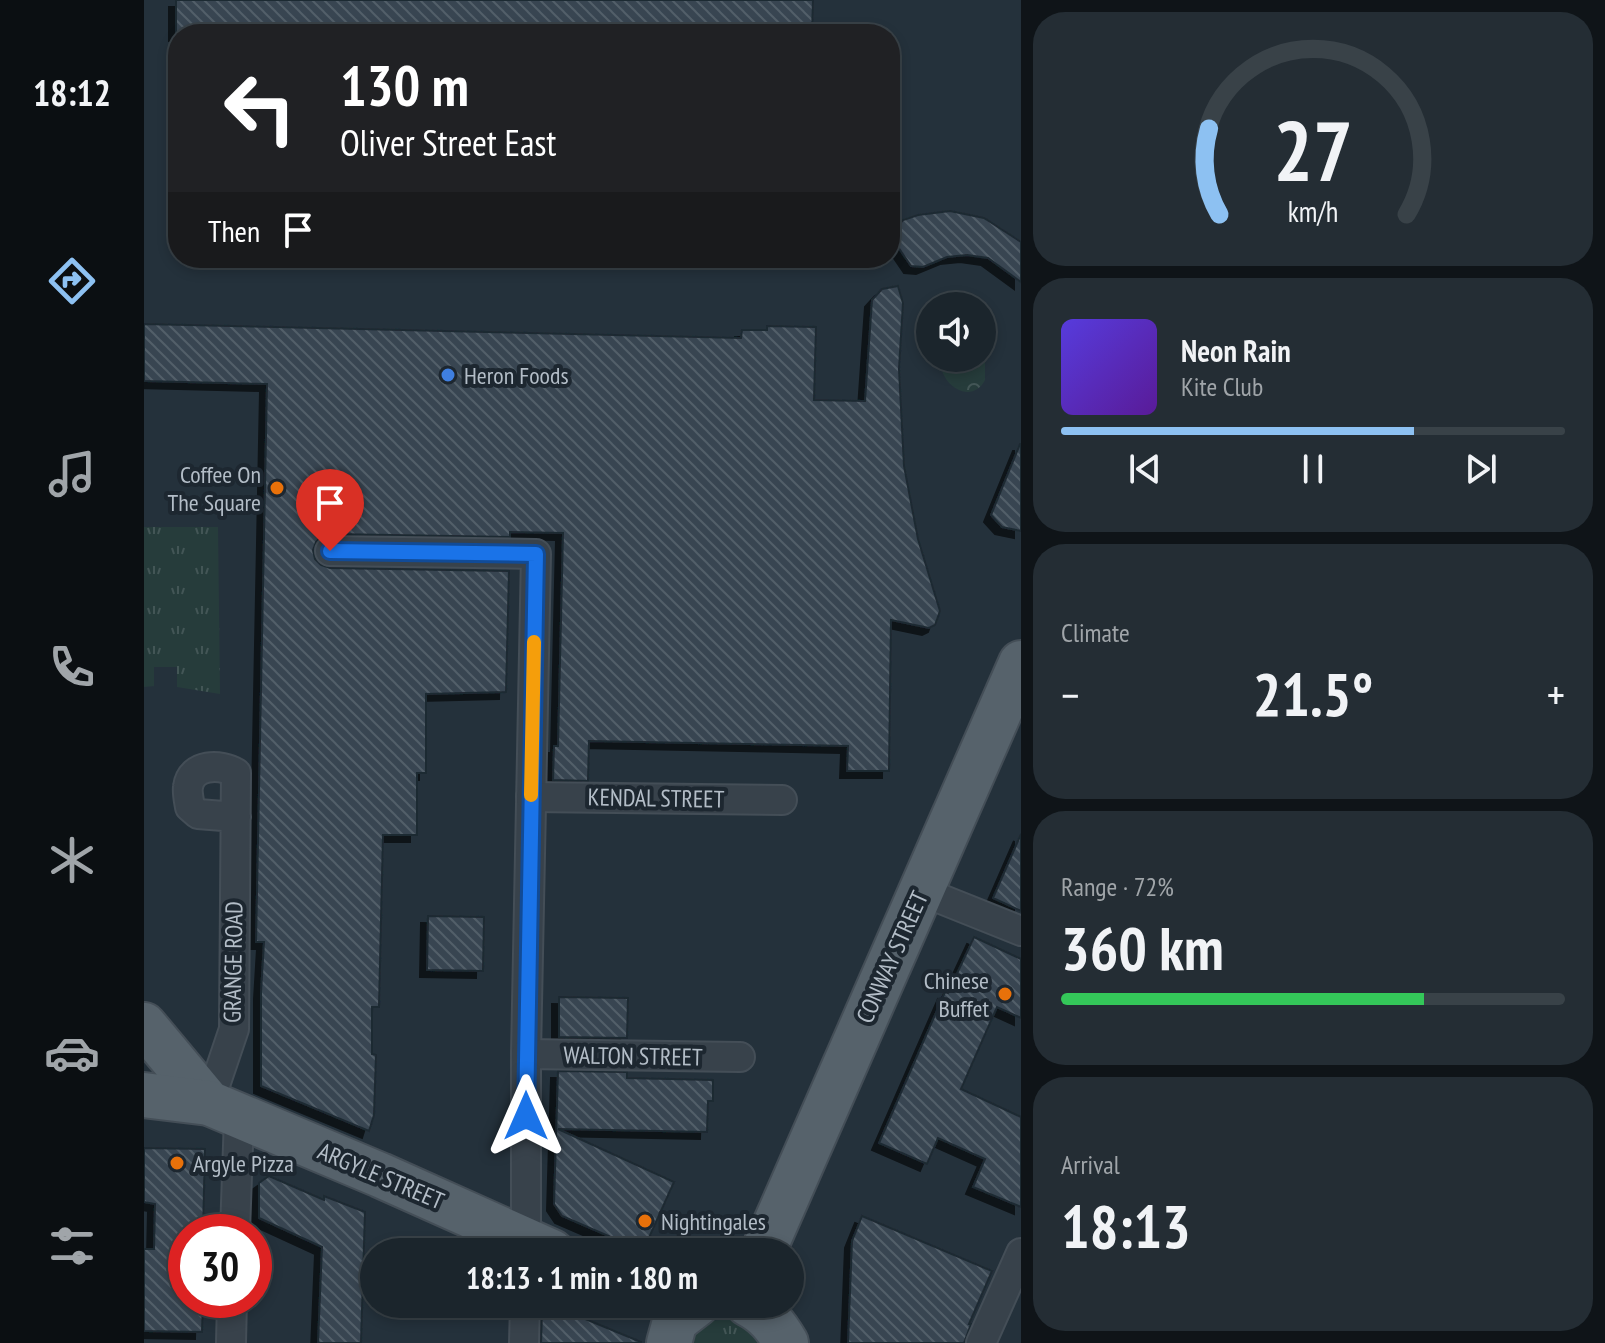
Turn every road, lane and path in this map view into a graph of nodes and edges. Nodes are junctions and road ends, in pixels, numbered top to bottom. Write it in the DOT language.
graph roads {
  1 [pos="330,551"];
  2 [pos="1021,663"];
  3 [pos="531,797"];
  4 [pos="782,800"];
  5 [pos="236,817"];
  6 [pos="921,891"];
  7 [pos="1021,931"];
  8 [pos="144,1025"];
  9 [pos="526,1054"];
  10 [pos="740,1057"];
  11 [pos="144,1095"];
  12 [pos="224,1110"];
  13 [pos="233,1214"];
  14 [pos="512,1238"];
  15 [pos="535,1238"];
  16 [pos="769,1238"];
  17 [pos="1021,1253"];
  18 [pos="232,1318"];
  19 [pos="525,1318"];
  20 [pos="769,1318"];
  21 [pos="231,1343"];
  22 [pos="524,1343"];
  23 [pos="786,1343"];
  24 [pos="981,1343"];
  1 -- 3 [label="street"];
  2 -- 6 [label="main road, CONWAY STREET"];
  3 -- 4 [label="street, KENDAL STREET"];
  3 -- 9 [label="street"];
  5 -- 12 [label="street, GRANGE ROAD"];
  6 -- 7 [label="street"];
  6 -- 16 [label="main road, CONWAY STREET"];
  8 -- 12 [label="main road, ARGYLE STREET"];
  9 -- 10 [label="street, WALTON STREET"];
  9 -- 15 [label="street"];
  11 -- 12 [label="main road, ARGYLE STREET"];
  12 -- 13 [label="street, GRANGE ROAD"];
  12 -- 14 [label="main road, ARGYLE STREET"];
  17 -- 24 [label="street"];
  18 -- 21 [label="street"];
  19 -- 22 [label="street"];
  20 -- 23 [label="main road"];
}
